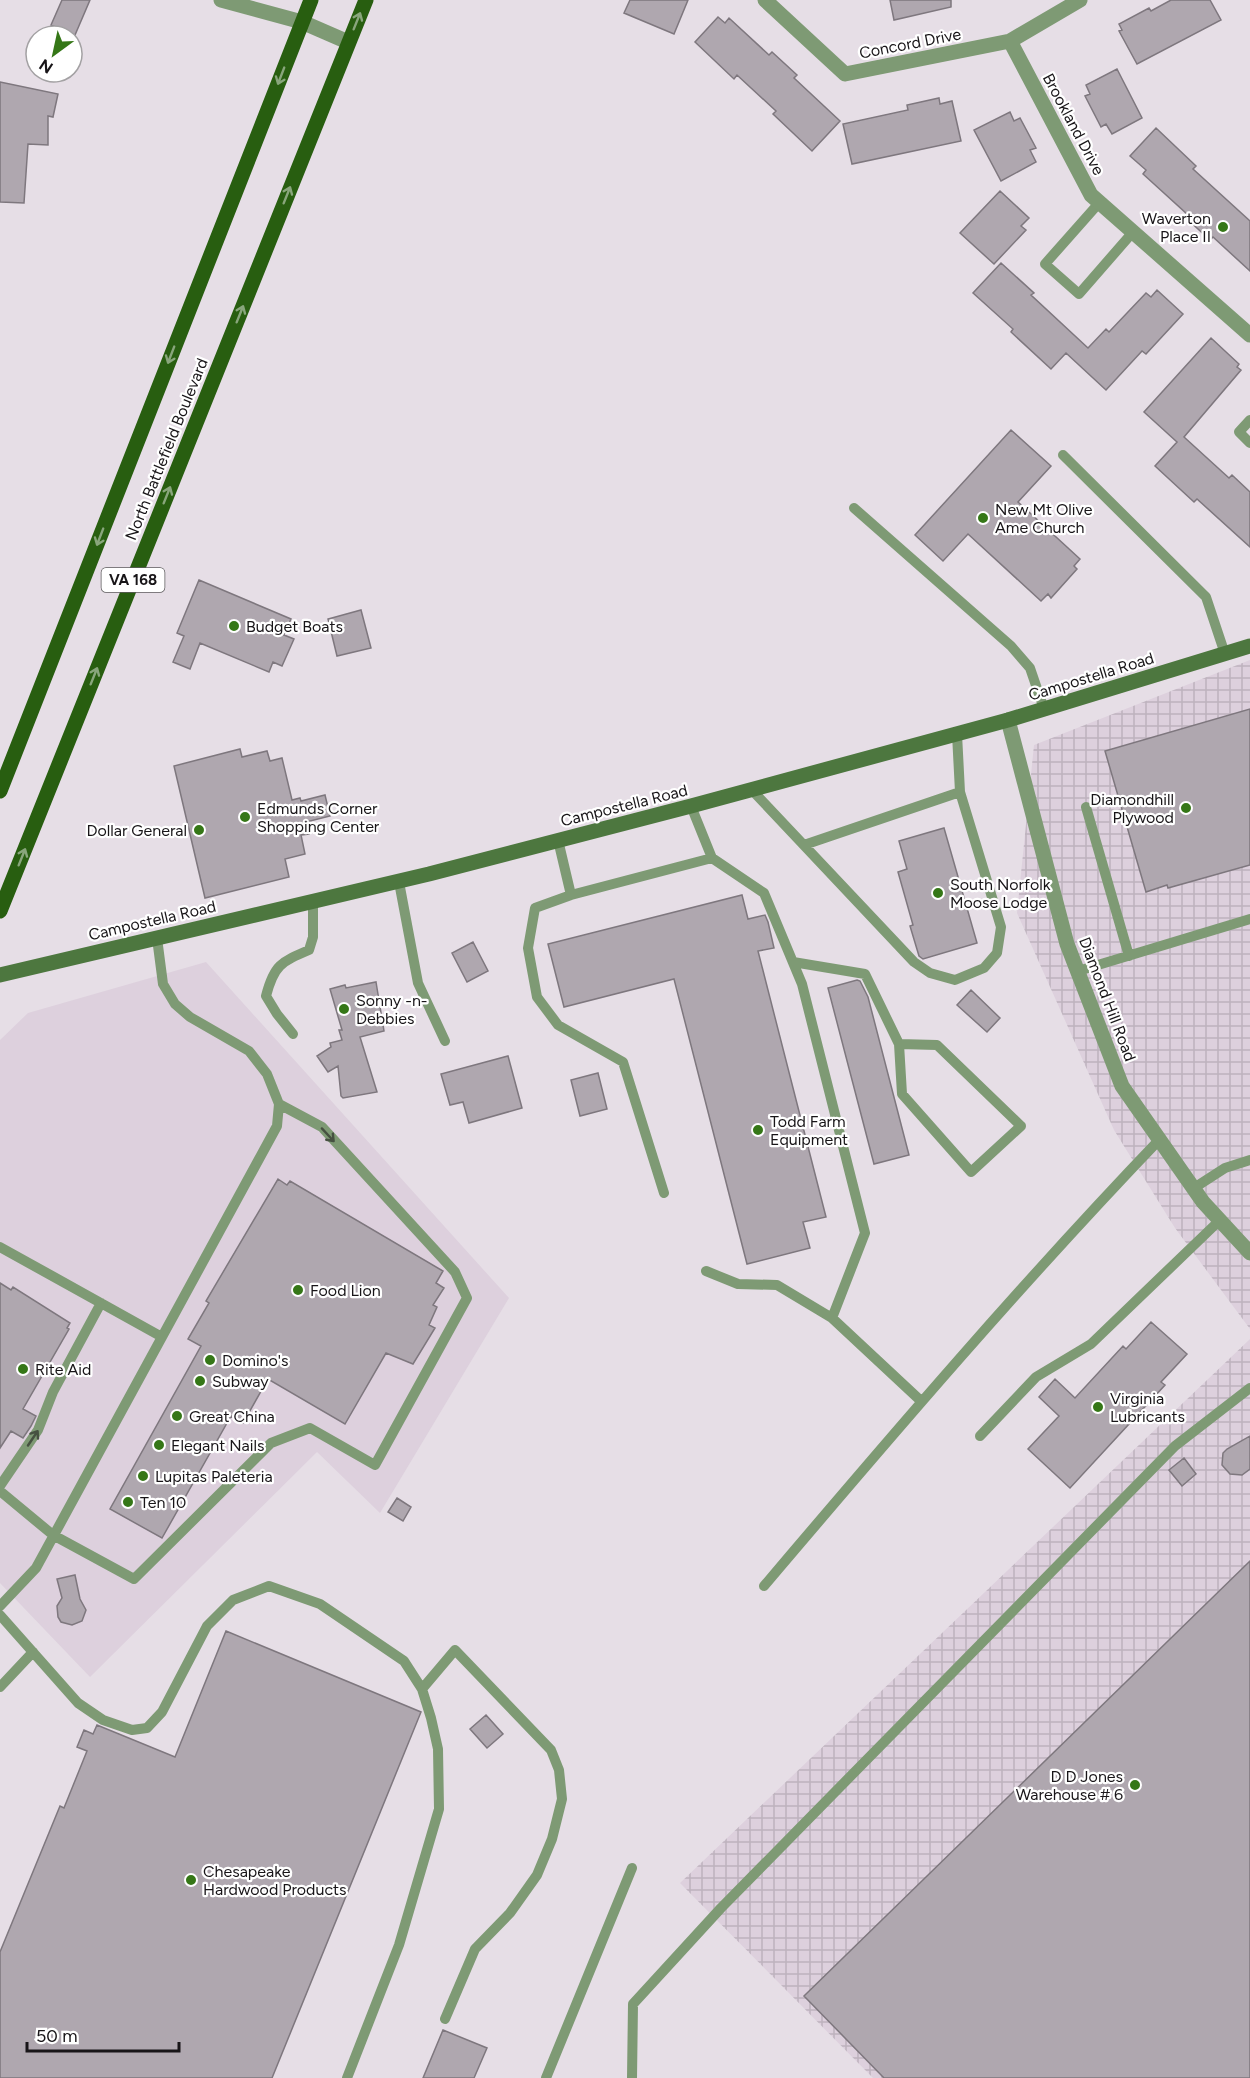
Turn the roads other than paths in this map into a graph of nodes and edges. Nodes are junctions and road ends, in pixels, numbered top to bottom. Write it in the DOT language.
graph roads {
  1 [pos="221,0"];
  2 [pos="311,0"];
  3 [pos="366,0"];
  4 [pos="765,0"];
  5 [pos="1080,0"];
  6 [pos="302,22"];
  7 [pos="1010,41"];
  8 [pos="348,42"];
  9 [pos="1099,203"];
  10 [pos="1133,232"];
  11 [pos="1250,335"];
  12 [pos="1250,420"];
  13 [pos="1250,443"];
  14 [pos="1063,455"];
  15 [pos="854,508"];
  16 [pos="1250,646"];
  17 [pos="1225,654"];
  18 [pos="1044,709"];
  19 [pos="1008,720"];
  20 [pos="957,734"];
  21 [pos="751,789"];
  22 [pos="0,791"];
  23 [pos="960,792"];
  24 [pos="692,806"];
  25 [pos="1086,807"];
  26 [pos="558,840"];
  27 [pos="804,845"];
  28 [pos="712,858"];
  29 [pos="399,882"];
  30 [pos="570,895"];
  31 [pos="313,901"];
  32 [pos="0,911"];
  33 [pos="1250,919"];
  34 [pos="157,938"];
  35 [pos="1130,956"];
  36 [pos="793,962"];
  37 [pos="1078,971"];
  38 [pos="0,975"];
  39 [pos="293,1034"];
  40 [pos="445,1041"];
  41 [pos="899,1044"];
  42 [pos="279,1104"];
  43 [pos="1160,1139"];
  44 [pos="1250,1161"];
  45 [pos="1194,1188"];
  46 [pos="664,1193"];
  47 [pos="1220,1220"];
  48 [pos="0,1247"];
  49 [pos="1250,1253"];
  50 [pos="706,1271"];
  51 [pos="101,1304"];
  52 [pos="832,1318"];
  53 [pos="162,1337"];
  54 [pos="1250,1388"];
  55 [pos="921,1401"];
  56 [pos="980,1437"];
  57 [pos="0,1488"];
  58 [pos="54,1535"];
  59 [pos="764,1586"];
  60 [pos="0,1606"];
  61 [pos="0,1615"];
  62 [pos="33,1652"];
  63 [pos="0,1688"];
  64 [pos="422,1689"];
  65 [pos="632,1868"];
  66 [pos="445,2019"];
  67 [pos="347,2078"];
  68 [pos="546,2078"];
  69 [pos="632,2078"];
  1 -- 6 [label="street"];
  2 -- 6 [label="main road, North Battlefield Boulevard / VA 168"];
  8 -- 3 [label="main road, North Battlefield Boulevard / VA 168, one-way"];
  4 -- 7 [label="street, Concord Drive"];
  5 -- 7 [label="street, Concord Drive"];
  6 -- 8 [label="street"];
  6 -- 22 [label="main road, North Battlefield Boulevard / VA 168, one-way"];
  7 -- 9 [label="street, Brookland Drive"];
  32 -- 8 [label="main road, North Battlefield Boulevard / VA 168, one-way"];
  9 -- 10 [label="street, Brookland Drive"];
  9 -- 10 [label="lane"];
  10 -- 11 [label="street, Brookland Drive"];
  12 -- 13 [label="lane"];
  14 -- 17 [label="lane"];
  15 -- 18 [label="lane"];
  16 -- 17 [label="main road, Campostella Road"];
  17 -- 18 [label="main road, Campostella Road"];
  18 -- 19 [label="main road, Campostella Road"];
  19 -- 20 [label="main road, Campostella Road"];
  19 -- 37 [label="street, Diamond Hill Road"];
  20 -- 21 [label="main road, Campostella Road"];
  20 -- 23 [label="lane"];
  21 -- 24 [label="main road, Campostella Road"];
  21 -- 27 [label="lane"];
  23 -- 27 [label="lane"];
  23 -- 27 [label="lane"];
  24 -- 26 [label="main road, Campostella Road"];
  24 -- 28 [label="lane"];
  25 -- 35 [label="lane"];
  26 -- 29 [label="main road, Campostella Road"];
  26 -- 30 [label="lane"];
  28 -- 30 [label="lane"];
  28 -- 36 [label="lane"];
  29 -- 31 [label="main road, Campostella Road"];
  29 -- 40 [label="lane"];
  30 -- 46 [label="lane"];
  31 -- 34 [label="main road, Campostella Road"];
  31 -- 39 [label="lane"];
  33 -- 35 [label="lane"];
  34 -- 38 [label="main road, Campostella Road"];
  34 -- 42 [label="lane"];
  35 -- 37 [label="lane"];
  36 -- 41 [label="lane"];
  36 -- 52 [label="lane"];
  37 -- 43 [label="street, Diamond Hill Road"];
  41 -- 41 [label="lane"];
  42 -- 53 [label="lane"];
  42 -- 58 [label="lane, one-way"];
  43 -- 45 [label="street, Diamond Hill Road"];
  43 -- 55 [label="lane"];
  44 -- 45 [label="lane"];
  45 -- 47 [label="street, Diamond Hill Road"];
  47 -- 49 [label="street, Diamond Hill Road"];
  47 -- 56 [label="lane"];
  48 -- 51 [label="lane"];
  50 -- 52 [label="lane"];
  51 -- 53 [label="lane"];
  57 -- 51 [label="lane, one-way"];
  52 -- 55 [label="lane"];
  53 -- 58 [label="lane"];
  54 -- 69 [label="lane"];
  55 -- 59 [label="lane"];
  57 -- 58 [label="lane"];
  58 -- 60 [label="lane"];
  61 -- 62 [label="lane"];
  62 -- 63 [label="lane"];
  62 -- 64 [label="lane"];
  64 -- 66 [label="lane"];
  64 -- 67 [label="lane"];
  65 -- 68 [label="lane"];
}
